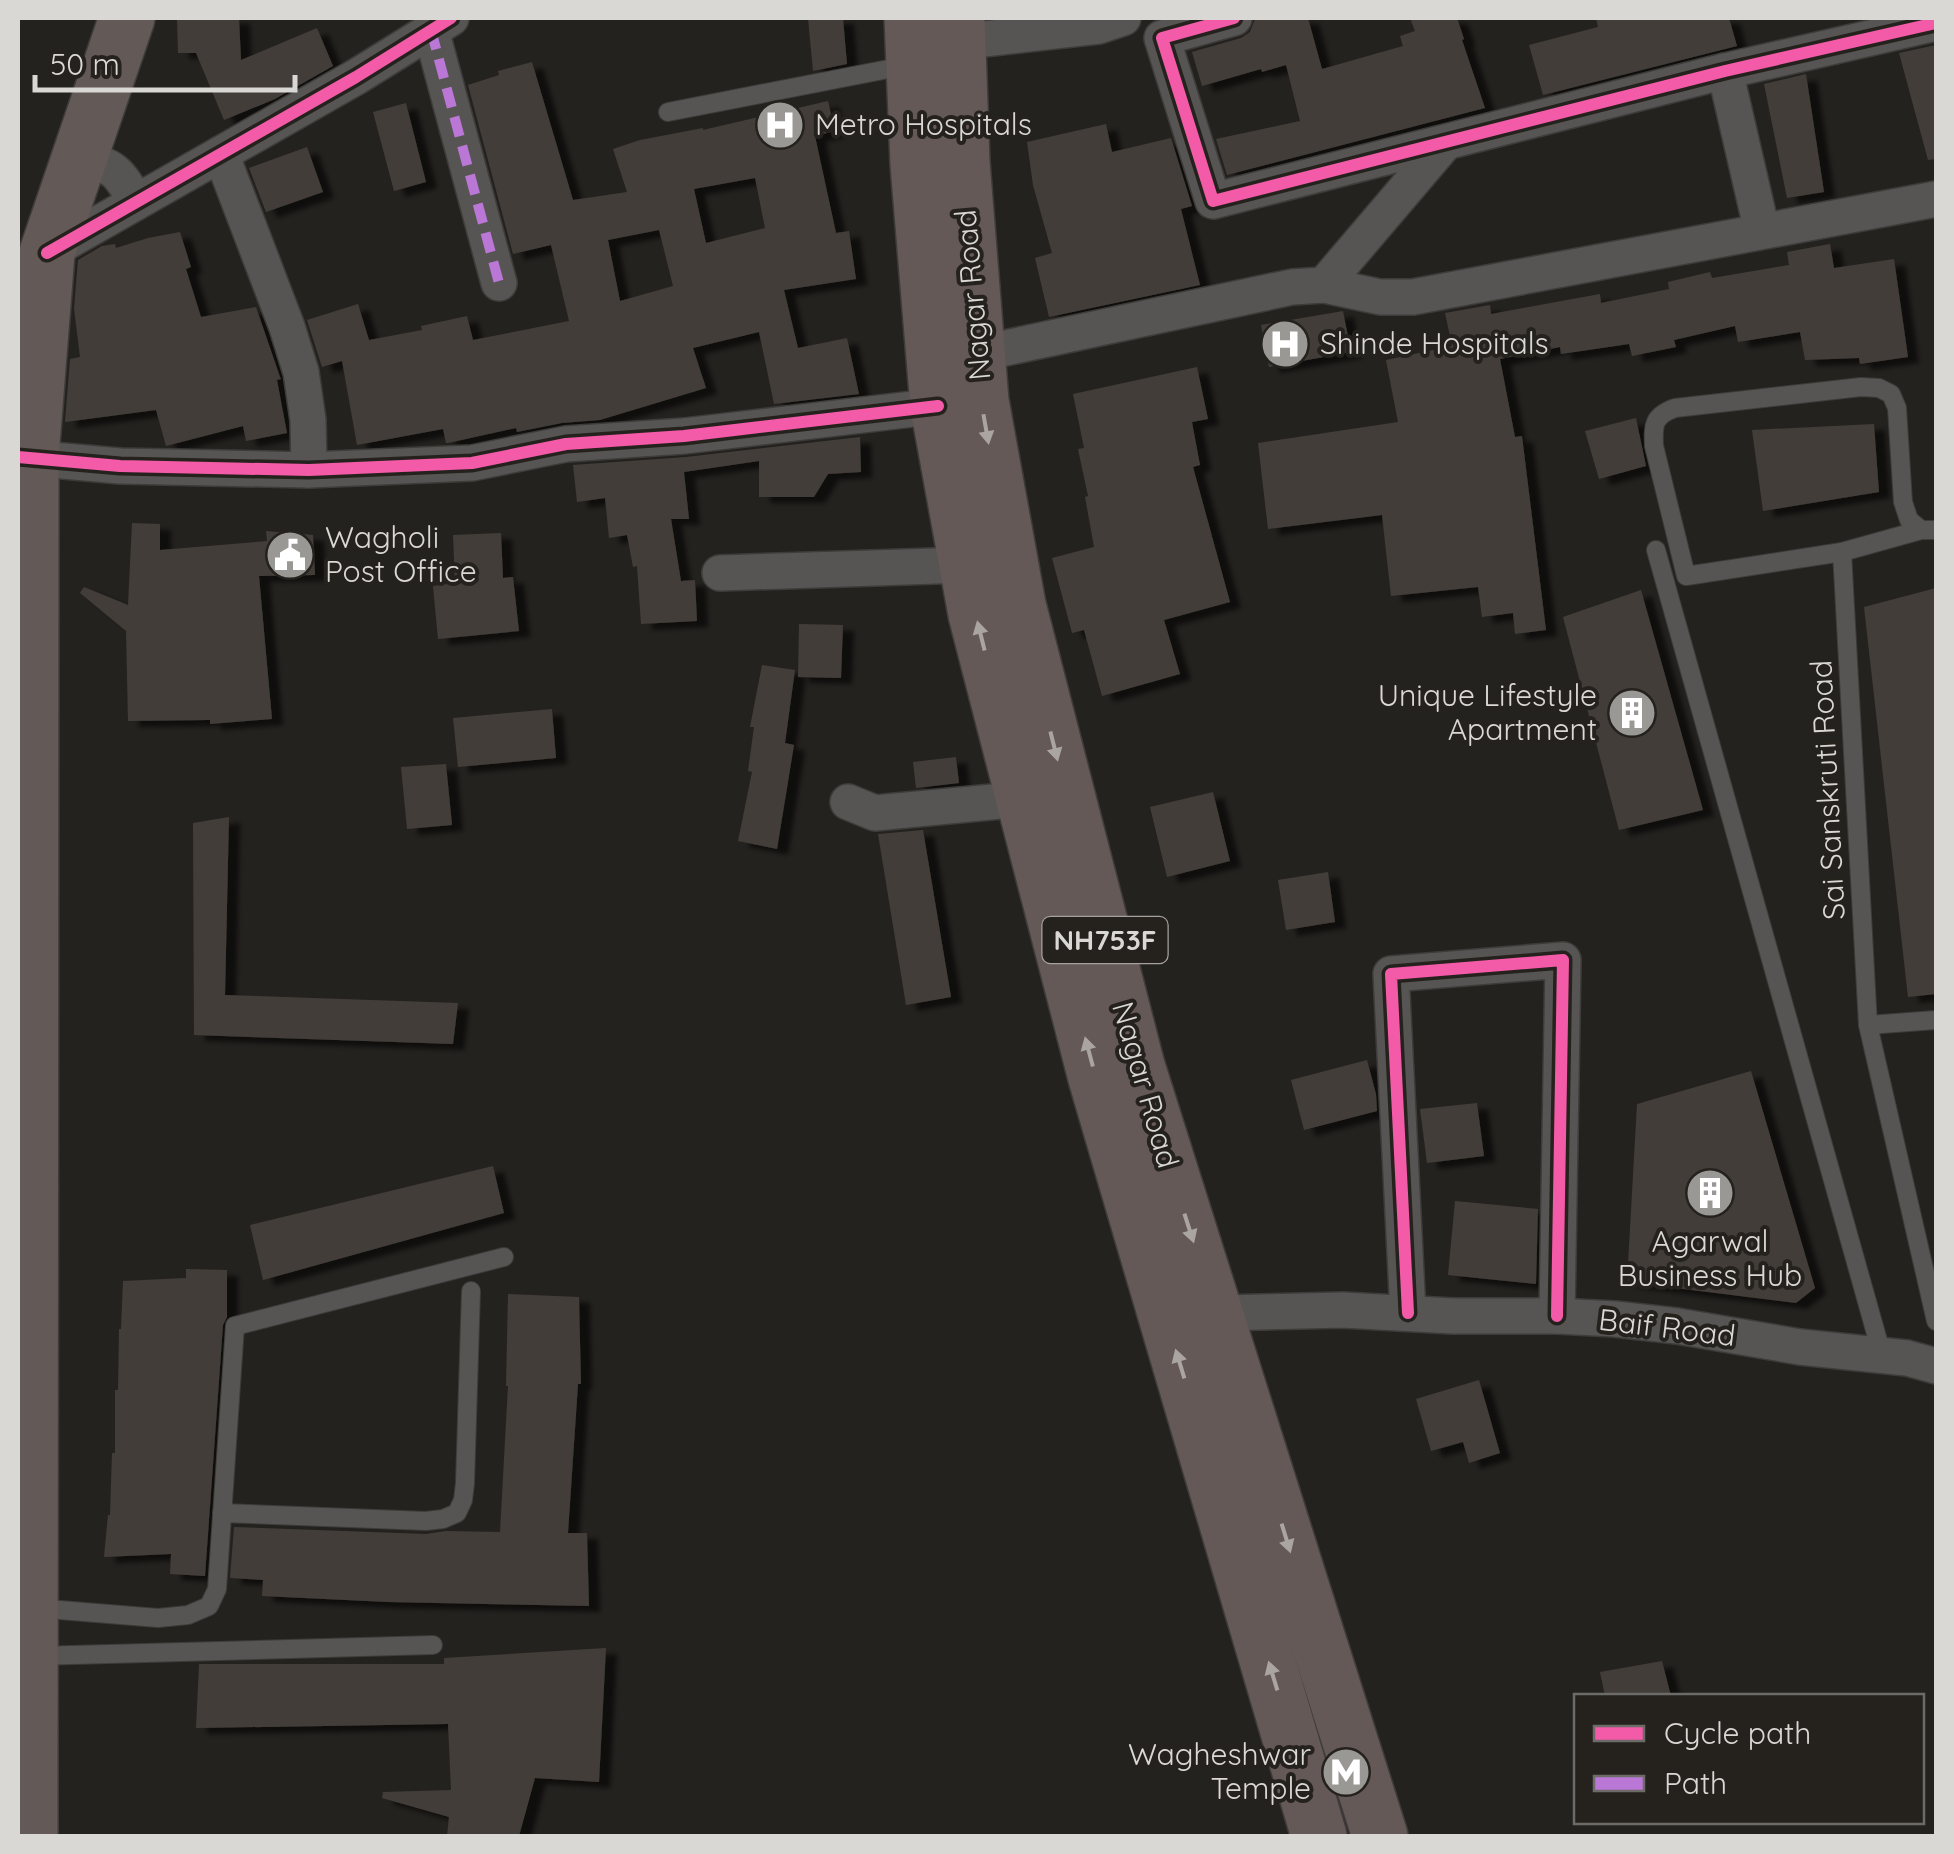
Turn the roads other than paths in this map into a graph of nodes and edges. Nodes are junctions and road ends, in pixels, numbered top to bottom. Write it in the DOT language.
graph roads {
  1 [pos="1124,18"];
  2 [pos="1234,18"];
  3 [pos="121,19"];
  4 [pos="1935,21"];
  5 [pos="441,24"];
  6 [pos="935,35"];
  7 [pos="1725,71"];
  8 [pos="668,112"];
  9 [pos="1445,143"];
  10 [pos="221,154"];
  11 [pos="78,160"];
  12 [pos="1936,198"];
  13 [pos="136,202"];
  14 [pos="1762,231"];
  15 [pos="47,253"];
  16 [pos="499,283"];
  17 [pos="1324,285"];
  18 [pos="977,354"];
  19 [pos="938,406"];
  20 [pos="24,457"];
  21 [pos="309,470"];
  22 [pos="1929,530"];
  23 [pos="1656,550"];
  24 [pos="1842,552"];
  25 [pos="966,565"];
  26 [pos="720,573"];
  27 [pos="1024,799"];
  28 [pos="848,802"];
  29 [pos="1936,1020"];
  30 [pos="1868,1025"];
  31 [pos="504,1257"];
  32 [pos="471,1291"];
  33 [pos="1216,1313"];
  34 [pos="1408,1313"];
  35 [pos="1558,1316"];
  36 [pos="1936,1321"];
  37 [pos="1882,1355"];
  38 [pos="1936,1366"];
  39 [pos="24,1452"];
  40 [pos="222,1513"];
  41 [pos="30,1632"];
  42 [pos="433,1645"];
  43 [pos="1292,1742"];
  44 [pos="30,1836"];
  45 [pos="1299,1836"];
  46 [pos="1319,1836"];
  47 [pos="1380,1836"];
  1 -- 6 [label="street"];
  2 -- 9 [label="street"];
  3 -- 11 [label="main road"];
  4 -- 7 [label="street"];
  5 -- 10 [label="street"];
  5 -- 16 [label="street"];
  6 -- 8 [label="lane"];
  6 -- 18 [label="highway, Nagar Road / NH753F"];
  6 -- 19 [label="highway, Nagar Road / NH753F"];
  7 -- 9 [label="street"];
  7 -- 14 [label="street"];
  9 -- 17 [label="street"];
  10 -- 13 [label="street"];
  10 -- 21 [label="street"];
  11 -- 13 [label="street"];
  11 -- 15 [label="main road"];
  12 -- 14 [label="street"];
  13 -- 15 [label="street"];
  14 -- 17 [label="street"];
  15 -- 20 [label="main road"];
  17 -- 18 [label="street"];
  18 -- 33 [label="highway, Nagar Road / NH753F, one-way"];
  19 -- 21 [label="street"];
  19 -- 25 [label="highway, Nagar Road / NH753F"];
  20 -- 21 [label="street"];
  20 -- 39 [label="main road"];
  22 -- 24 [label="lane"];
  22 -- 24 [label="lane"];
  23 -- 37 [label="lane"];
  24 -- 30 [label="lane, Sai Sanskruti Road"];
  25 -- 26 [label="street"];
  27 -- 25 [label="highway, Nagar Road / NH753F, one-way"];
  27 -- 28 [label="street"];
  43 -- 27 [label="highway, Nagar Road / NH753F, one-way"];
  29 -- 30 [label="lane"];
  30 -- 36 [label="lane, Sai Sanskruti Road"];
  31 -- 40 [label="lane"];
  32 -- 40 [label="lane"];
  33 -- 34 [label="street, Baif Road"];
  33 -- 47 [label="highway, Nagar Road / NH753F, one-way"];
  34 -- 35 [label="street, Baif Road"];
  34 -- 35 [label="street"];
  35 -- 37 [label="street, Baif Road"];
  37 -- 38 [label="street, Baif Road"];
  39 -- 41 [label="main road"];
  40 -- 41 [label="lane"];
  41 -- 42 [label="lane"];
  41 -- 44 [label="main road"];
  43 -- 45 [label="highway"];
  43 -- 46 [label="highway, Nagar Road / NH753F"];
}
